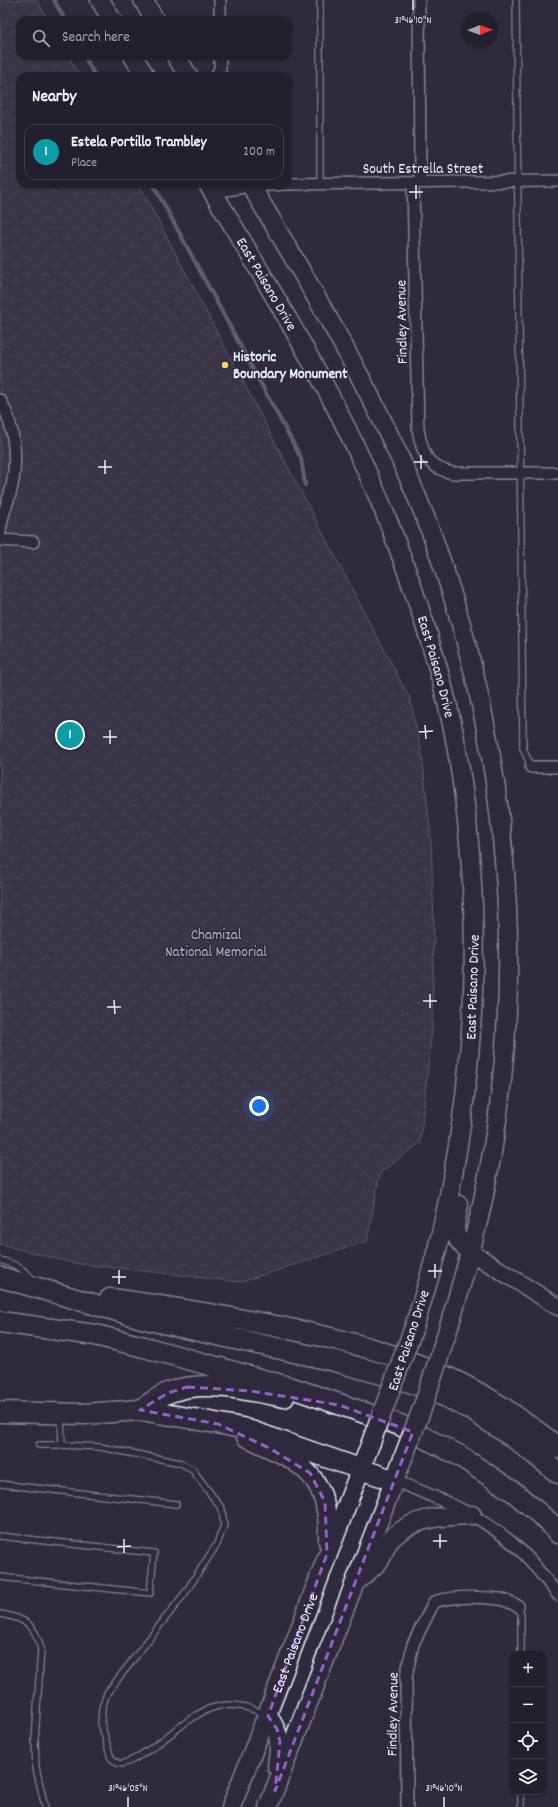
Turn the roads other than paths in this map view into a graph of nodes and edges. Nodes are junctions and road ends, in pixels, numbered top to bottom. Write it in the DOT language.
graph roads {
  1 [pos="100,0"];
  2 [pos="143,0"];
  3 [pos="220,0"];
  4 [pos="320,0"];
  5 [pos="419,0"];
  6 [pos="516,0"];
  7 [pos="110,16"];
  8 [pos="153,16"];
  9 [pos="220,16"];
  10 [pos="135,60"];
  11 [pos="178,60"];
  12 [pos="220,60"];
  13 [pos="143,72"];
  14 [pos="186,72"];
  15 [pos="218,72"];
  16 [pos="558,181"];
  17 [pos="517,182"];
  18 [pos="416,183"];
  19 [pos="292,184"];
  20 [pos="320,184"];
  21 [pos="211,188"];
  22 [pos="253,188"];
  23 [pos="0,400"];
  24 [pos="520,473"];
  25 [pos="558,473"];
  26 [pos="0,532"];
  27 [pos="0,540"];
  28 [pos="33,542"];
  29 [pos="531,767"];
  30 [pos="558,767"];
  31 [pos="454,1172"];
  32 [pos="471,1252"];
  33 [pos="0,1260"];
  34 [pos="0,1272"];
  35 [pos="0,1277"];
  36 [pos="20,1283"];
  37 [pos="0,1284"];
  38 [pos="40,1288"];
  39 [pos="64,1294"];
  40 [pos="558,1307"];
  41 [pos="3,1321"];
  42 [pos="339,1405"];
  43 [pos="140,1410"];
  44 [pos="0,1414"];
  45 [pos="61,1414"];
  46 [pos="218,1424"];
  47 [pos="39,1445"];
  48 [pos="62,1445"];
  49 [pos="558,1448"];
  50 [pos="360,1470"];
  51 [pos="558,1473"];
  52 [pos="395,1481"];
  53 [pos="0,1484"];
  54 [pos="176,1504"];
  55 [pos="472,1514"];
  56 [pos="558,1533"];
  57 [pos="0,1536"];
  58 [pos="328,1554"];
  59 [pos="0,1577"];
  60 [pos="356,1582"];
  61 [pos="558,1595"];
  62 [pos="518,1606"];
  63 [pos="0,1614"];
  64 [pos="521,1651"];
  65 [pos="268,1716"];
  66 [pos="521,1795"];
  67 [pos="271,1799"];
  68 [pos="45,1807"];
  69 [pos="231,1807"];
  70 [pos="407,1807"];
  71 [pos="521,1807"];
  1 -- 7 [label="main road"];
  2 -- 8 [label="main road"];
  3 -- 9 [label="street"];
  4 -- 20 [label="lane"];
  5 -- 18 [label="street, Findley Avenue"];
  6 -- 17 [label="lane"];
  10 -- 13 [label="main road"];
  11 -- 14 [label="main road"];
  12 -- 15 [label="street"];
  16 -- 17 [label="street, South Estrella Street"];
  17 -- 18 [label="street, South Estrella Street"];
  17 -- 24 [label="lane"];
  18 -- 20 [label="street, South Estrella Street"];
  18 -- 24 [label="street, Findley Avenue"];
  19 -- 20 [label="street, South Estrella Street"];
  21 -- 31 [label="main road, East Paisano Drive"];
  22 -- 32 [label="main road"];
  23 -- 26 [label="street"];
  24 -- 25 [label="street"];
  24 -- 29 [label="lane"];
  27 -- 28 [label="street"];
  29 -- 30 [label="street"];
  31 -- 32 [label="main road"];
  31 -- 50 [label="main road, East Paisano Drive, bridge"];
  32 -- 40 [label="main road"];
  32 -- 52 [label="main road, bridge"];
  33 -- 38 [label="lane"];
  34 -- 36 [label="highway"];
  35 -- 36 [label="highway"];
  36 -- 37 [label="highway"];
  36 -- 38 [label="highway"];
  38 -- 39 [label="highway"];
  39 -- 49 [label="highway"];
  39 -- 51 [label="highway"];
  41 -- 42 [label="highway"];
  42 -- 43 [label="highway"];
  42 -- 56 [label="highway"];
  43 -- 45 [label="highway"];
  43 -- 46 [label="highway"];
  44 -- 45 [label="highway"];
  45 -- 48 [label="lane"];
  46 -- 50 [label="highway"];
  46 -- 58 [label="main road"];
  47 -- 48 [label="lane"];
  48 -- 65 [label="lane"];
  50 -- 52 [label="highway"];
  50 -- 58 [label="main road, East Paisano Drive"];
  52 -- 55 [label="street"];
  52 -- 60 [label="main road"];
  53 -- 54 [label="lane"];
  55 -- 60 [label="main road"];
  55 -- 61 [label="street"];
  57 -- 59 [label="lane"];
  58 -- 65 [label="main road, East Paisano Drive"];
  60 -- 67 [label="main road"];
  62 -- 64 [label="lane"];
  62 -- 70 [label="street, Findley Avenue"];
  63 -- 68 [label="lane"];
  65 -- 67 [label="main road"];
  65 -- 69 [label="main road, East Paisano Drive"];
  66 -- 71 [label="lane"];
}
